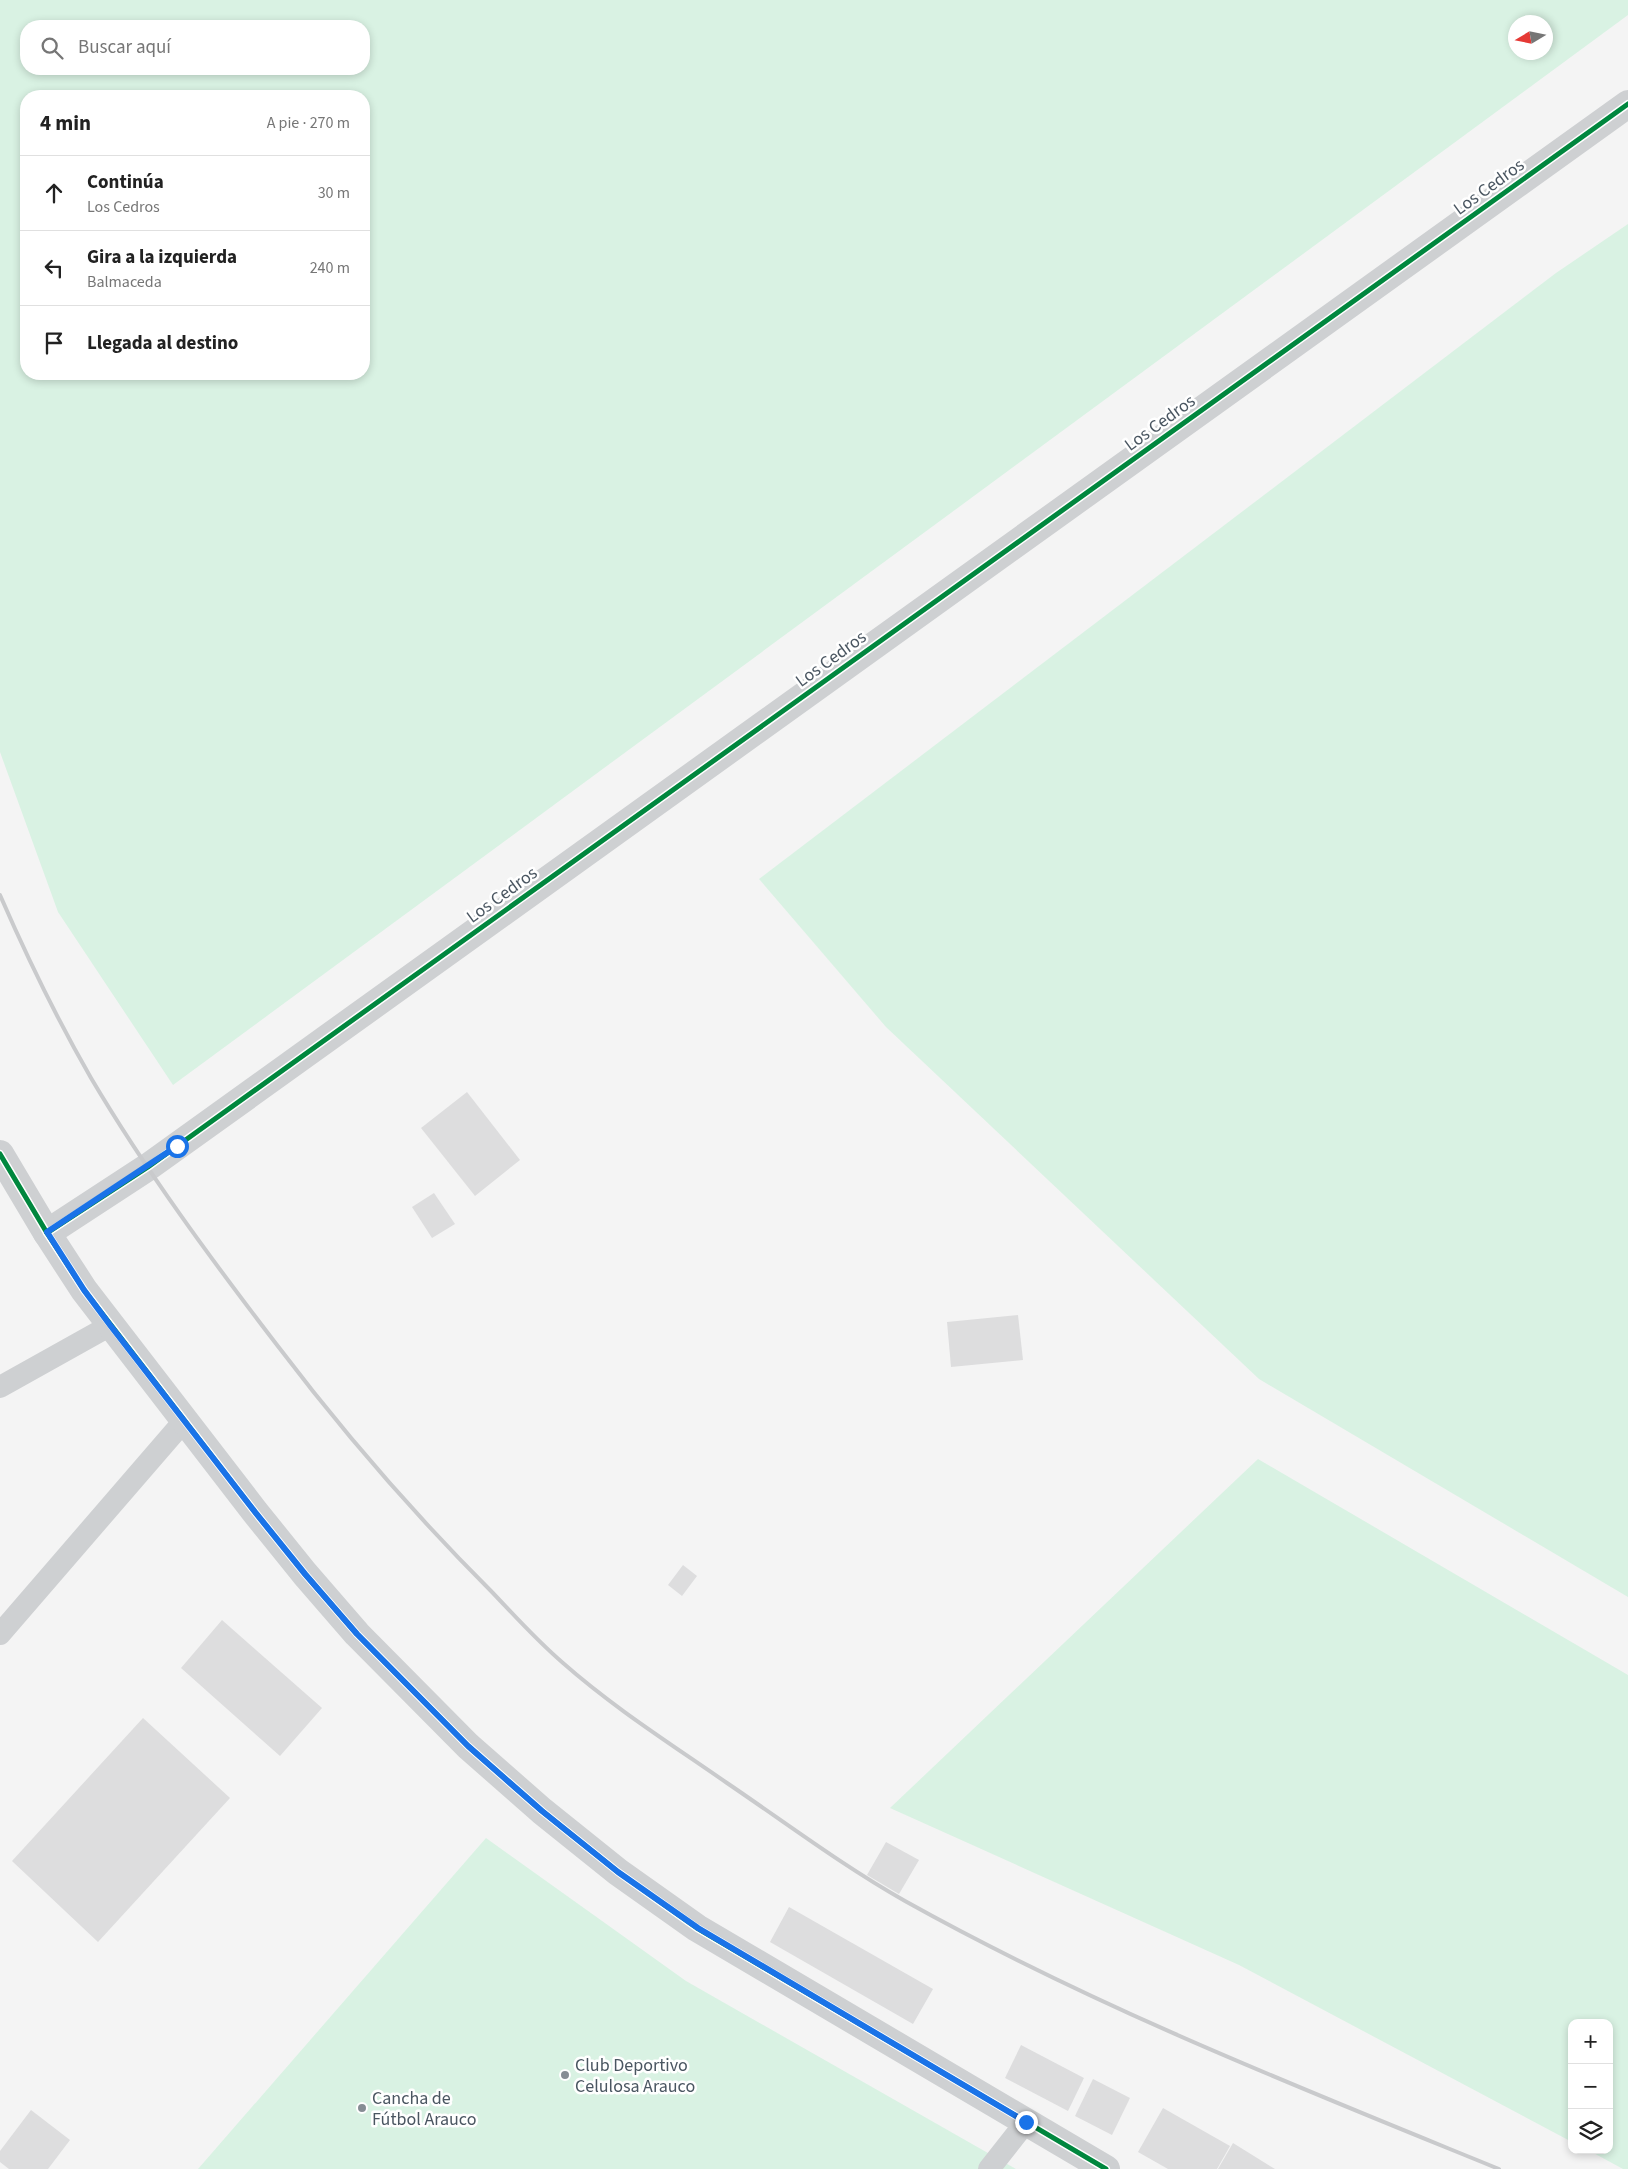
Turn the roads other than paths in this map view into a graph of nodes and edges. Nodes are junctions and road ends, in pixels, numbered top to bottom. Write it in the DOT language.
graph roads {
  1 [pos="1628,104"];
  2 [pos="0,1154"];
  3 [pos="47,1232"];
  4 [pos="110,1325"];
  5 [pos="0,1387"];
  6 [pos="184,1421"];
  7 [pos="0,1634"];
  8 [pos="1026,2122"];
  9 [pos="989,2169"];
  10 [pos="1106,2169"];
  1 -- 3 [label="street, Los Cedros"];
  2 -- 3 [label="street"];
  3 -- 4 [label="street"];
  4 -- 5 [label="lane"];
  4 -- 6 [label="street"];
  6 -- 7 [label="lane"];
  6 -- 8 [label="street"];
  8 -- 9 [label="lane"];
  8 -- 10 [label="street"];
}
